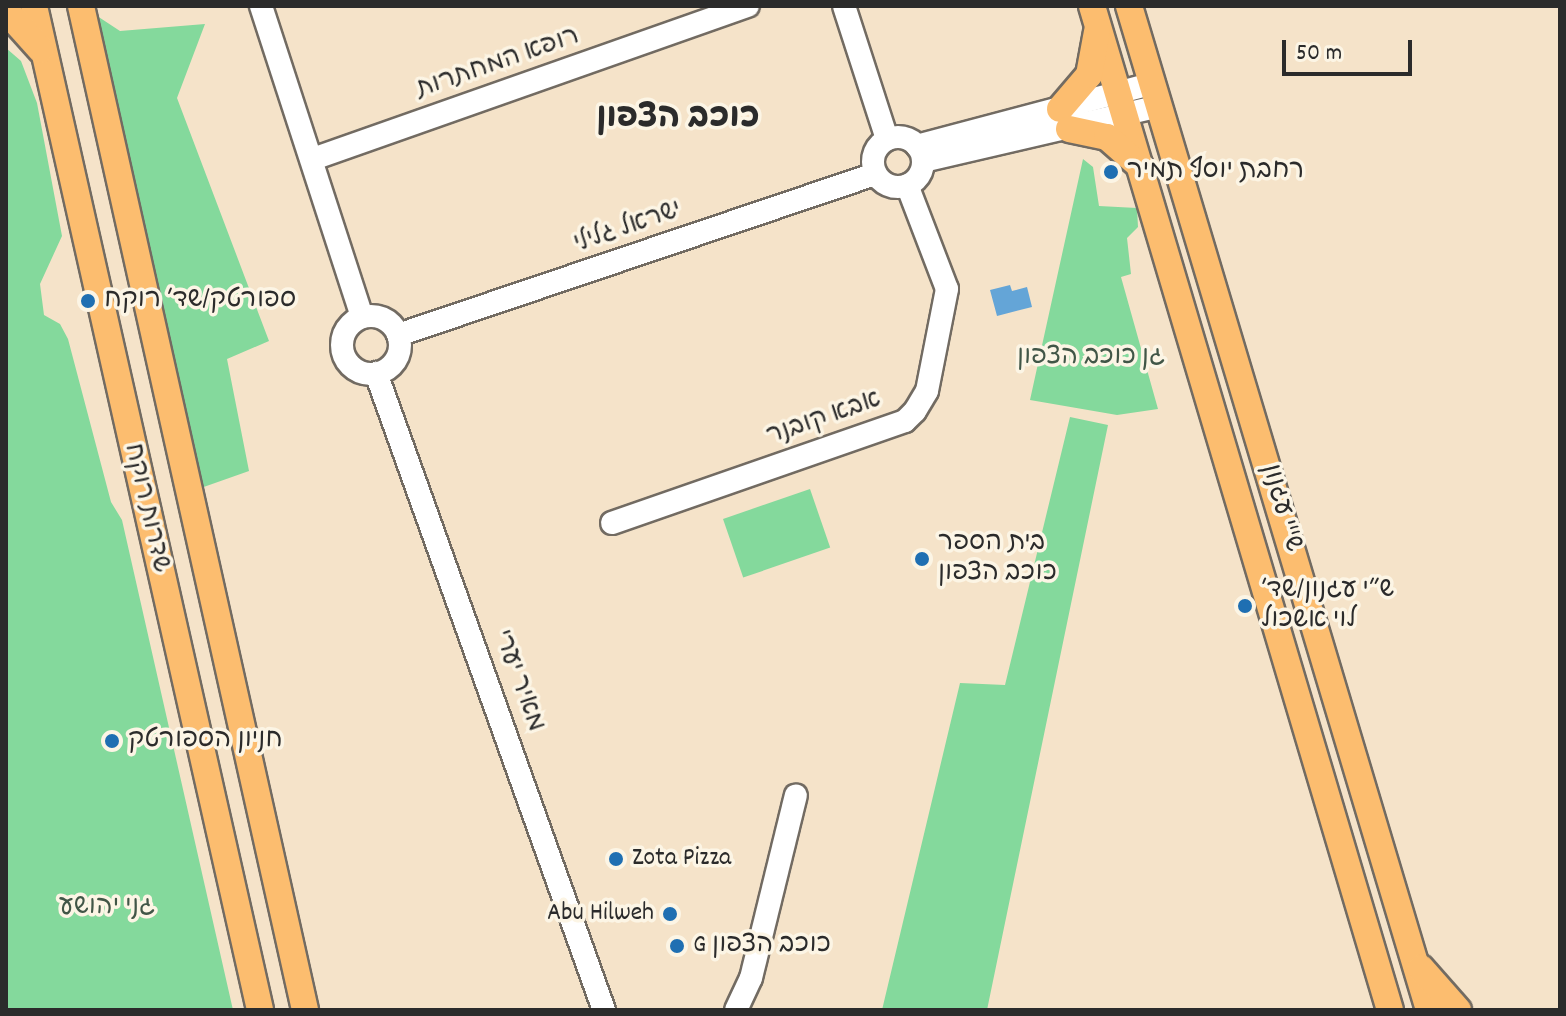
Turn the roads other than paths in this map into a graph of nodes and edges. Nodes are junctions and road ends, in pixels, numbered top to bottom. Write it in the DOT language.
graph roads {
  1 [pos="34,6"];
  2 [pos="81,6"];
  3 [pos="261,6"];
  4 [pos="748,6"];
  5 [pos="844,6"];
  6 [pos="1129,6"];
  7 [pos="6,11"];
  8 [pos="1095,15"];
  9 [pos="45,56"];
  10 [pos="1156,95"];
  11 [pos="1122,101"];
  12 [pos="1064,119"];
  13 [pos="887,139"];
  14 [pos="920,153"];
  15 [pos="313,159"];
  16 [pos="1142,169"];
  17 [pos="875,174"];
  18 [pos="907,185"];
  19 [pos="362,317"];
  20 [pos="398,335"];
  21 [pos="376,373"];
  22 [pos="612,523"];
  23 [pos="796,795"];
  24 [pos="1411,956"];
  25 [pos="1380,973"];
  26 [pos="260,1010"];
  27 [pos="305,1010"];
  28 [pos="604,1010"];
  29 [pos="736,1010"];
  30 [pos="1379,1010"];
  31 [pos="1390,1010"];
  32 [pos="1429,1010"];
  33 [pos="1458,1010"];
  1 -- 9 [label="main road, שדרות רוקח"];
  2 -- 27 [label="main road, שדרות רוקח"];
  3 -- 15 [label="street"];
  4 -- 15 [label="street, רופא המחתרות"];
  5 -- 13 [label="street"];
  6 -- 10 [label="main road, ש''י עגנון"];
  7 -- 9 [label="main road"];
  8 -- 11 [label="main road, ש''י עגנון"];
  8 -- 12 [label="main road"];
  9 -- 26 [label="main road, שדרות רוקח"];
  10 -- 11 [label="street"];
  10 -- 24 [label="main road, ש''י עגנון"];
  11 -- 12 [label="street"];
  11 -- 16 [label="main road, ש''י עגנון"];
  12 -- 14 [label="street"];
  12 -- 16 [label="main road"];
  13 -- 14 [label="street"];
  13 -- 17 [label="street"];
  14 -- 18 [label="street"];
  15 -- 19 [label="street"];
  16 -- 25 [label="main road, ש''י עגנון"];
  17 -- 18 [label="street"];
  17 -- 20 [label="street, ישראל גלילי"];
  18 -- 22 [label="street, אבא קובנר"];
  19 -- 20 [label="street"];
  19 -- 21 [label="street"];
  20 -- 21 [label="street"];
  21 -- 28 [label="street, מאיר יערי"];
  23 -- 29 [label="street"];
  24 -- 32 [label="main road, ש''י עגנון"];
  24 -- 33 [label="main road"];
  25 -- 30 [label="main road"];
  25 -- 31 [label="main road, ש''י עגנון"];
}
